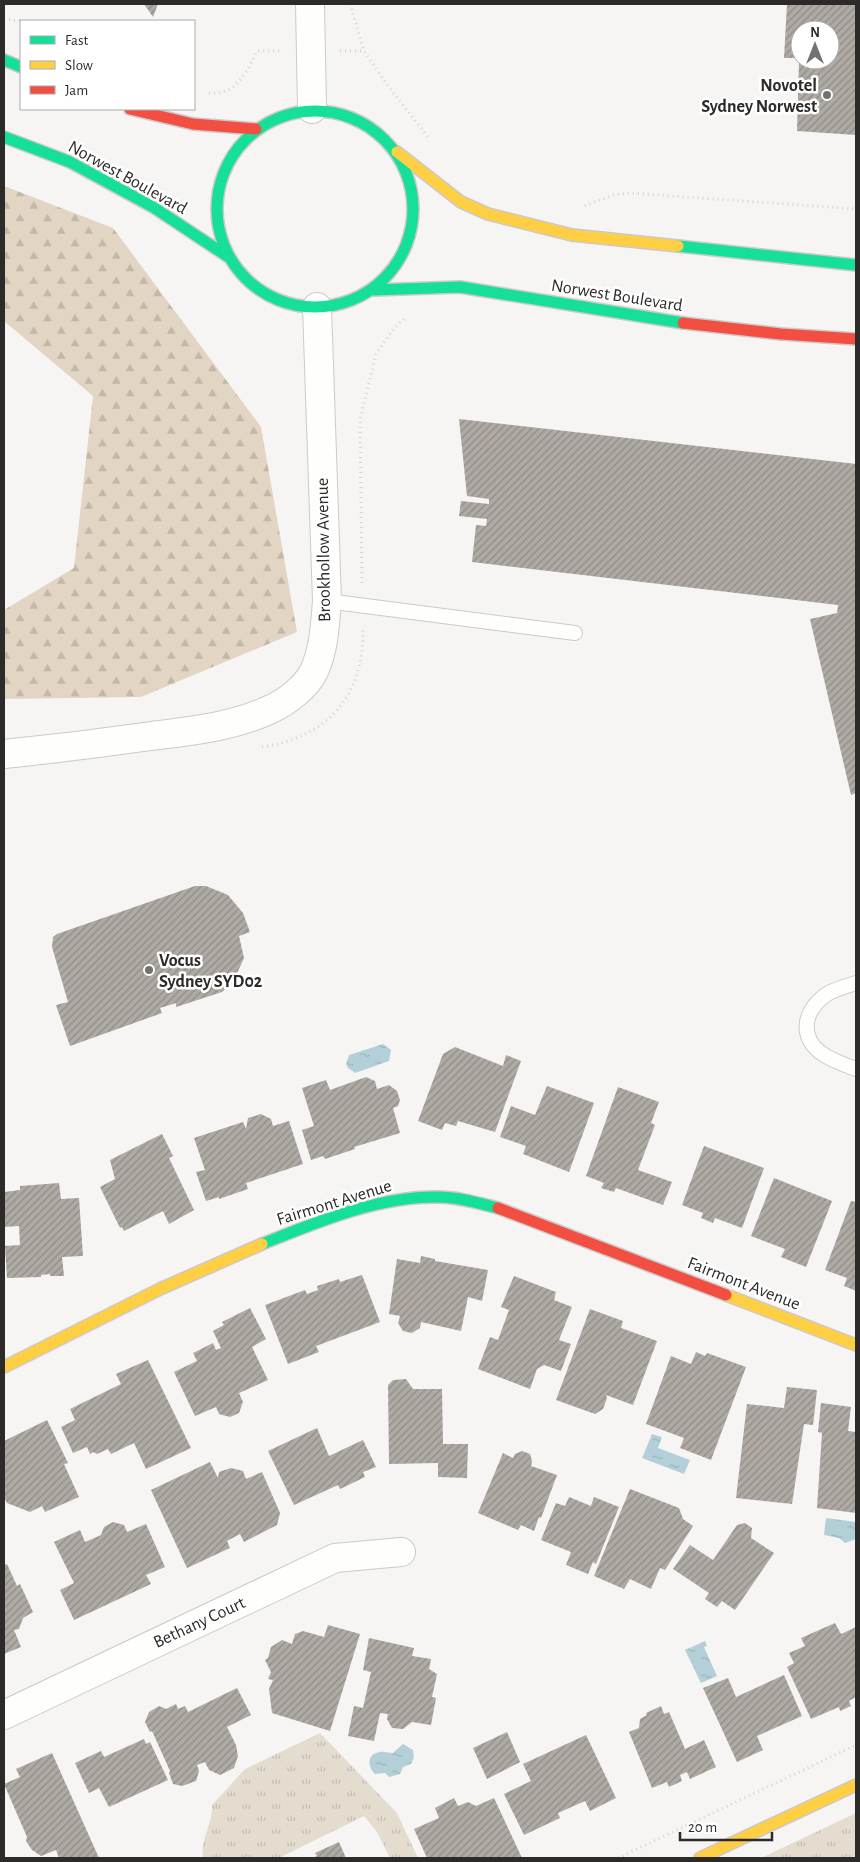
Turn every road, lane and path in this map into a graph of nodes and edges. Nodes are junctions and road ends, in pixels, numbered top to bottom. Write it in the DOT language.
graph roads {
  1 [pos="310,4"];
  2 [pos="350,4"];
  3 [pos="4,19"];
  4 [pos="20,21"];
  5 [pos="311,51"];
  6 [pos="364,51"];
  7 [pos="4,60"];
  8 [pos="20,67"];
  9 [pos="202,93"];
  10 [pos="312,109"];
  11 [pos="133,110"];
  12 [pos="256,129"];
  13 [pos="4,137"];
  14 [pos="434,144"];
  15 [pos="396,151"];
  16 [pos="581,208"];
  17 [pos="856,209"];
  18 [pos="230,258"];
  19 [pos="855,264"];
  20 [pos="374,290"];
  21 [pos="317,307"];
  22 [pos="411,314"];
  23 [pos="854,339"];
  24 [pos="327,601"];
  25 [pos="362,606"];
  26 [pos="575,633"];
  27 [pos="258,747"];
  28 [pos="4,754"];
  29 [pos="856,983"];
  30 [pos="856,1069"];
  31 [pos="856,1345"];
  32 [pos="4,1367"];
  33 [pos="401,1552"];
  34 [pos="4,1715"];
  35 [pos="856,1745"];
  36 [pos="856,1785"];
  37 [pos="618,1858"];
  38 [pos="700,1858"];
  1 -- 5 [label="street"];
  2 -- 6 [label="path"];
  3 -- 4 [label="path"];
  5 -- 6 [label="path"];
  5 -- 9 [label="path"];
  5 -- 10 [label="street"];
  6 -- 14 [label="path"];
  7 -- 8 [label="main road"];
  10 -- 12 [label="main road"];
  10 -- 15 [label="main road"];
  11 -- 12 [label="main road"];
  12 -- 18 [label="main road"];
  13 -- 18 [label="main road, Norwest Boulevard"];
  15 -- 19 [label="main road"];
  15 -- 20 [label="main road"];
  16 -- 17 [label="path"];
  18 -- 21 [label="main road"];
  20 -- 21 [label="main road"];
  20 -- 23 [label="main road, Norwest Boulevard"];
  21 -- 24 [label="street, Brookhollow Avenue"];
  22 -- 25 [label="path"];
  24 -- 25 [label="lane"];
  24 -- 28 [label="street, Brookhollow Avenue"];
  25 -- 26 [label="lane"];
  25 -- 27 [label="path"];
  29 -- 30 [label="lane"];
  31 -- 32 [label="main road, Fairmont Avenue"];
  33 -- 34 [label="street, Bethany Court"];
  35 -- 37 [label="path"];
  36 -- 38 [label="main road"];
}
